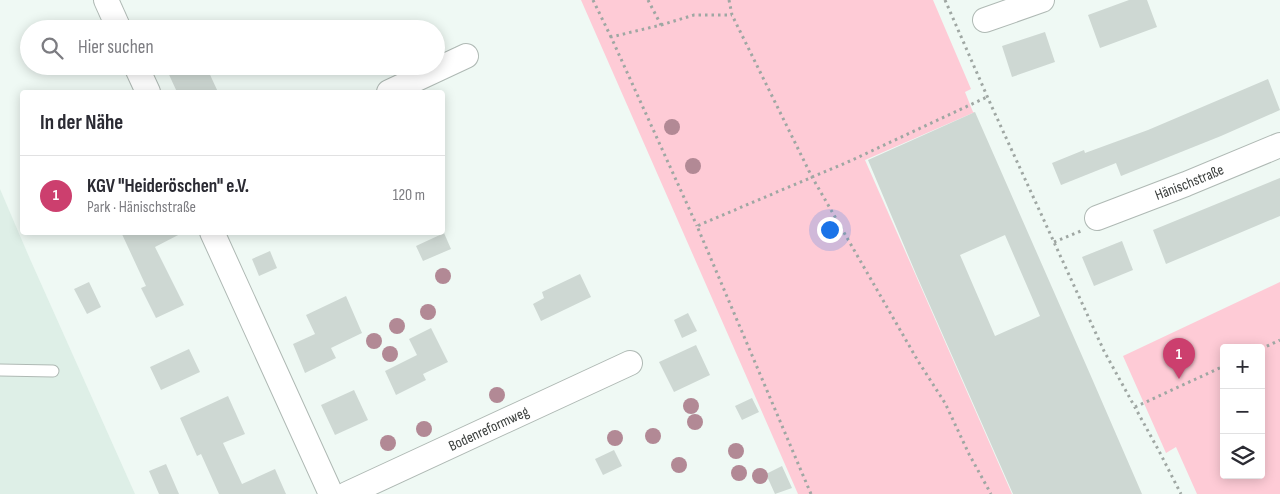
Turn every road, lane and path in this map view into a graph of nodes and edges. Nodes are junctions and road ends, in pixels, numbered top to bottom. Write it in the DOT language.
graph roads {
  1 [pos="106,0"];
  2 [pos="593,0"];
  3 [pos="648,0"];
  4 [pos="729,0"];
  5 [pos="944,0"];
  6 [pos="1042,0"];
  7 [pos="732,15"];
  8 [pos="115,20"];
  9 [pos="985,20"];
  10 [pos="661,25"];
  11 [pos="611,37"];
  12 [pos="466,56"];
  13 [pos="445,66"];
  14 [pos="140,75"];
  15 [pos="425,75"];
  16 [pos="147,90"];
  17 [pos="393,90"];
  18 [pos="987,97"];
  19 [pos="1280,144"];
  20 [pos="812,177"];
  21 [pos="1098,218"];
  22 [pos="697,226"];
  23 [pos="213,235"];
  24 [pos="1054,242"];
  25 [pos="1280,340"];
  26 [pos="1265,347"];
  27 [pos="630,363"];
  28 [pos="1220,368"];
  29 [pos="0,370"];
  30 [pos="53,371"];
  31 [pos="1135,407"];
  32 [pos="331,494"];
  33 [pos="347,494"];
  34 [pos="811,494"];
  35 [pos="991,494"];
  36 [pos="1181,494"];
  1 -- 8 [label="street"];
  2 -- 11 [label="path"];
  3 -- 10 [label="path"];
  4 -- 7 [label="path"];
  5 -- 18 [label="path"];
  6 -- 9 [label="street"];
  7 -- 10 [label="path"];
  7 -- 20 [label="path"];
  10 -- 11 [label="path"];
  11 -- 22 [label="path"];
  12 -- 13 [label="street"];
  14 -- 16 [label="street"];
  15 -- 17 [label="street"];
  18 -- 20 [label="path"];
  18 -- 24 [label="path"];
  19 -- 21 [label="street, Hänischstraße"];
  20 -- 22 [label="path"];
  20 -- 35 [label="path"];
  21 -- 24 [label="path"];
  22 -- 34 [label="path"];
  23 -- 32 [label="street"];
  24 -- 31 [label="path"];
  25 -- 26 [label="path"];
  27 -- 33 [label="street, Bodenreformweg"];
  28 -- 31 [label="path"];
  29 -- 30 [label="lane"];
  31 -- 36 [label="path"];
}
